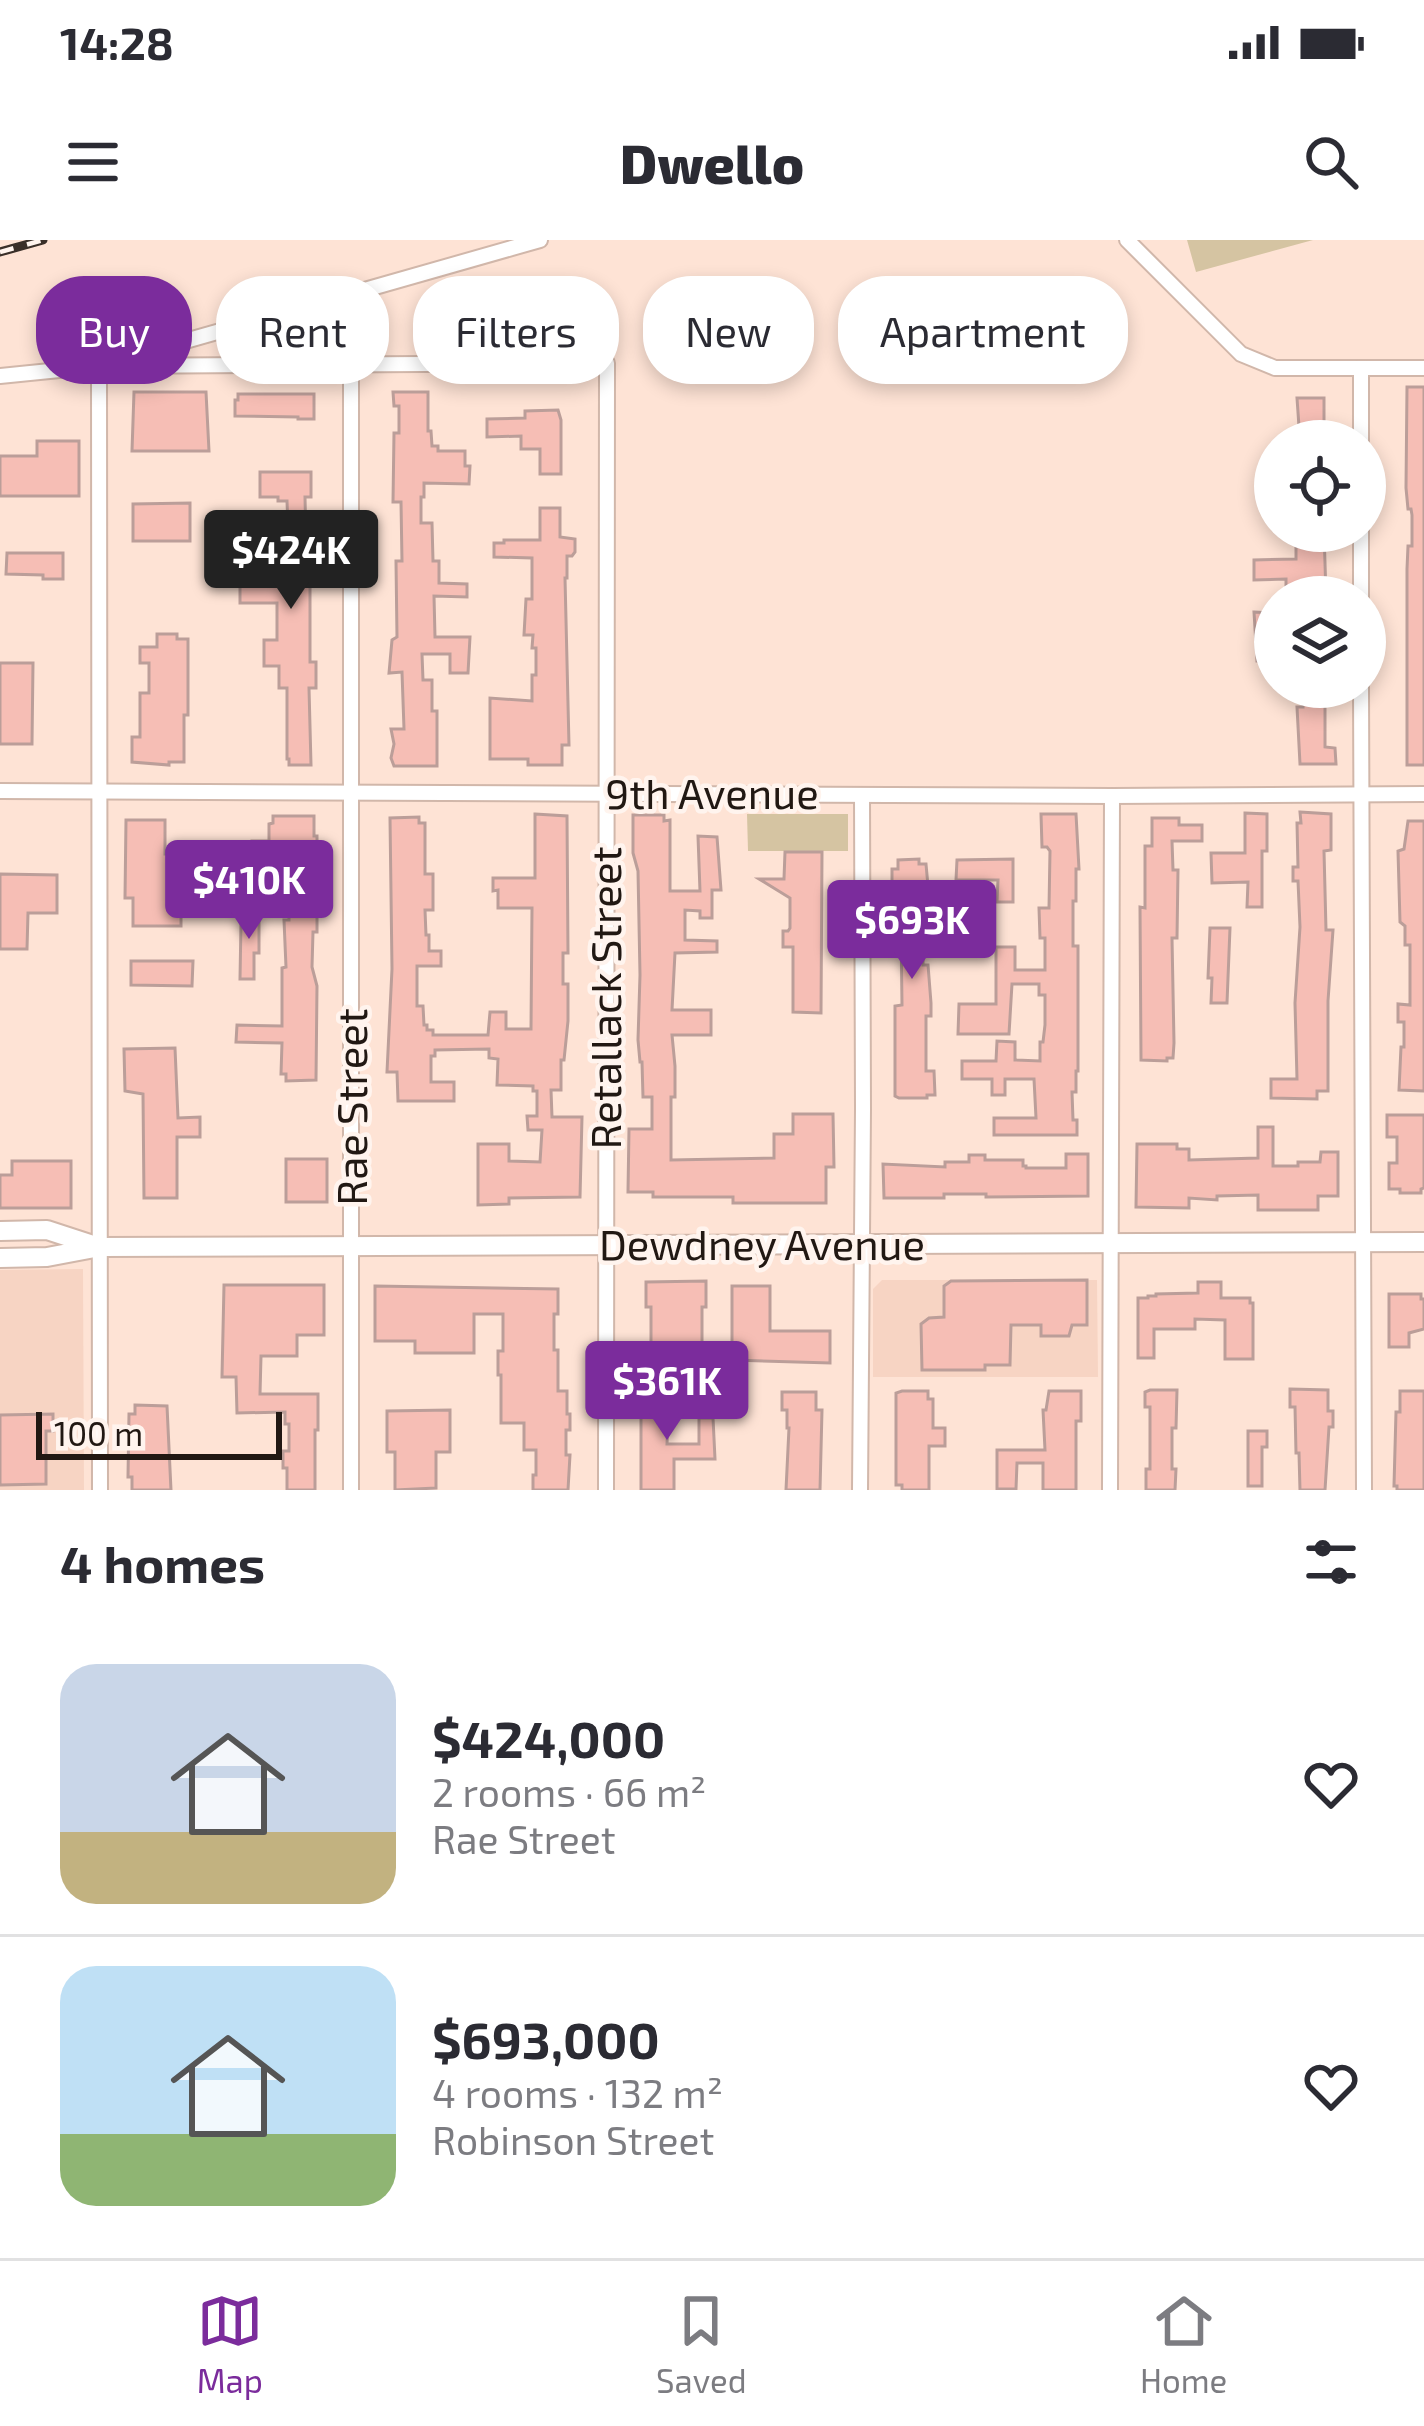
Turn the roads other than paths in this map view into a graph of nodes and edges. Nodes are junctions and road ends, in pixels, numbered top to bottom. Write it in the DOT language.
graph roads {
  1 [pos="540,240"];
  2 [pos="1127,240"];
  3 [pos="192,339"];
  4 [pos="389,364"];
  5 [pos="1361,368"];
  6 [pos="1424,368"];
  7 [pos="36,372"];
  8 [pos="0,376"];
  9 [pos="99,384"];
  10 [pos="351,384"];
  11 [pos="1361,420"];
  12 [pos="1361,708"];
  13 [pos="0,791"];
  14 [pos="100,791"];
  15 [pos="350,792"];
  16 [pos="608,794"];
  17 [pos="1424,794"];
  18 [pos="862,795"];
  19 [pos="1361,795"];
  20 [pos="1112,796"];
  21 [pos="0,1231"];
  22 [pos="1364,1242"];
  23 [pos="1424,1242"];
  24 [pos="1111,1243"];
  25 [pos="862,1244"];
  26 [pos="605,1245"];
  27 [pos="352,1246"];
  28 [pos="100,1247"];
  29 [pos="0,1258"];
  30 [pos="100,1490"];
  31 [pos="351,1490"];
  32 [pos="606,1490"];
  33 [pos="860,1490"];
  34 [pos="1110,1490"];
  35 [pos="1364,1490"];
  1 -- 3 [label="street"];
  2 -- 5 [label="street"];
  4 -- 16 [label="street, Retallack Street"];
  5 -- 6 [label="street"];
  5 -- 11 [label="street"];
  7 -- 8 [label="street"];
  9 -- 14 [label="street"];
  10 -- 15 [label="street, Rae Street"];
  12 -- 19 [label="street"];
  13 -- 14 [label="street, 9th Avenue"];
  14 -- 15 [label="street, 9th Avenue"];
  14 -- 28 [label="street"];
  15 -- 16 [label="street, 9th Avenue"];
  15 -- 27 [label="street, Rae Street"];
  16 -- 18 [label="street, 9th Avenue"];
  16 -- 26 [label="street, Retallack Street"];
  17 -- 19 [label="street, 9th Avenue"];
  18 -- 20 [label="street, 9th Avenue"];
  18 -- 25 [label="street"];
  19 -- 20 [label="street, 9th Avenue"];
  19 -- 22 [label="street"];
  20 -- 24 [label="street"];
  21 -- 28 [label="main road, Dewdney Avenue"];
  22 -- 23 [label="main road, Dewdney Avenue"];
  22 -- 24 [label="main road, Dewdney Avenue"];
  22 -- 35 [label="street"];
  24 -- 25 [label="main road, Dewdney Avenue"];
  24 -- 34 [label="street"];
  25 -- 26 [label="main road, Dewdney Avenue"];
  25 -- 33 [label="street"];
  26 -- 27 [label="main road, Dewdney Avenue"];
  26 -- 32 [label="street, Retallack Street"];
  27 -- 28 [label="main road, Dewdney Avenue"];
  27 -- 31 [label="street, Rae Street"];
  28 -- 29 [label="main road, Dewdney Avenue"];
  28 -- 30 [label="street"];
}
